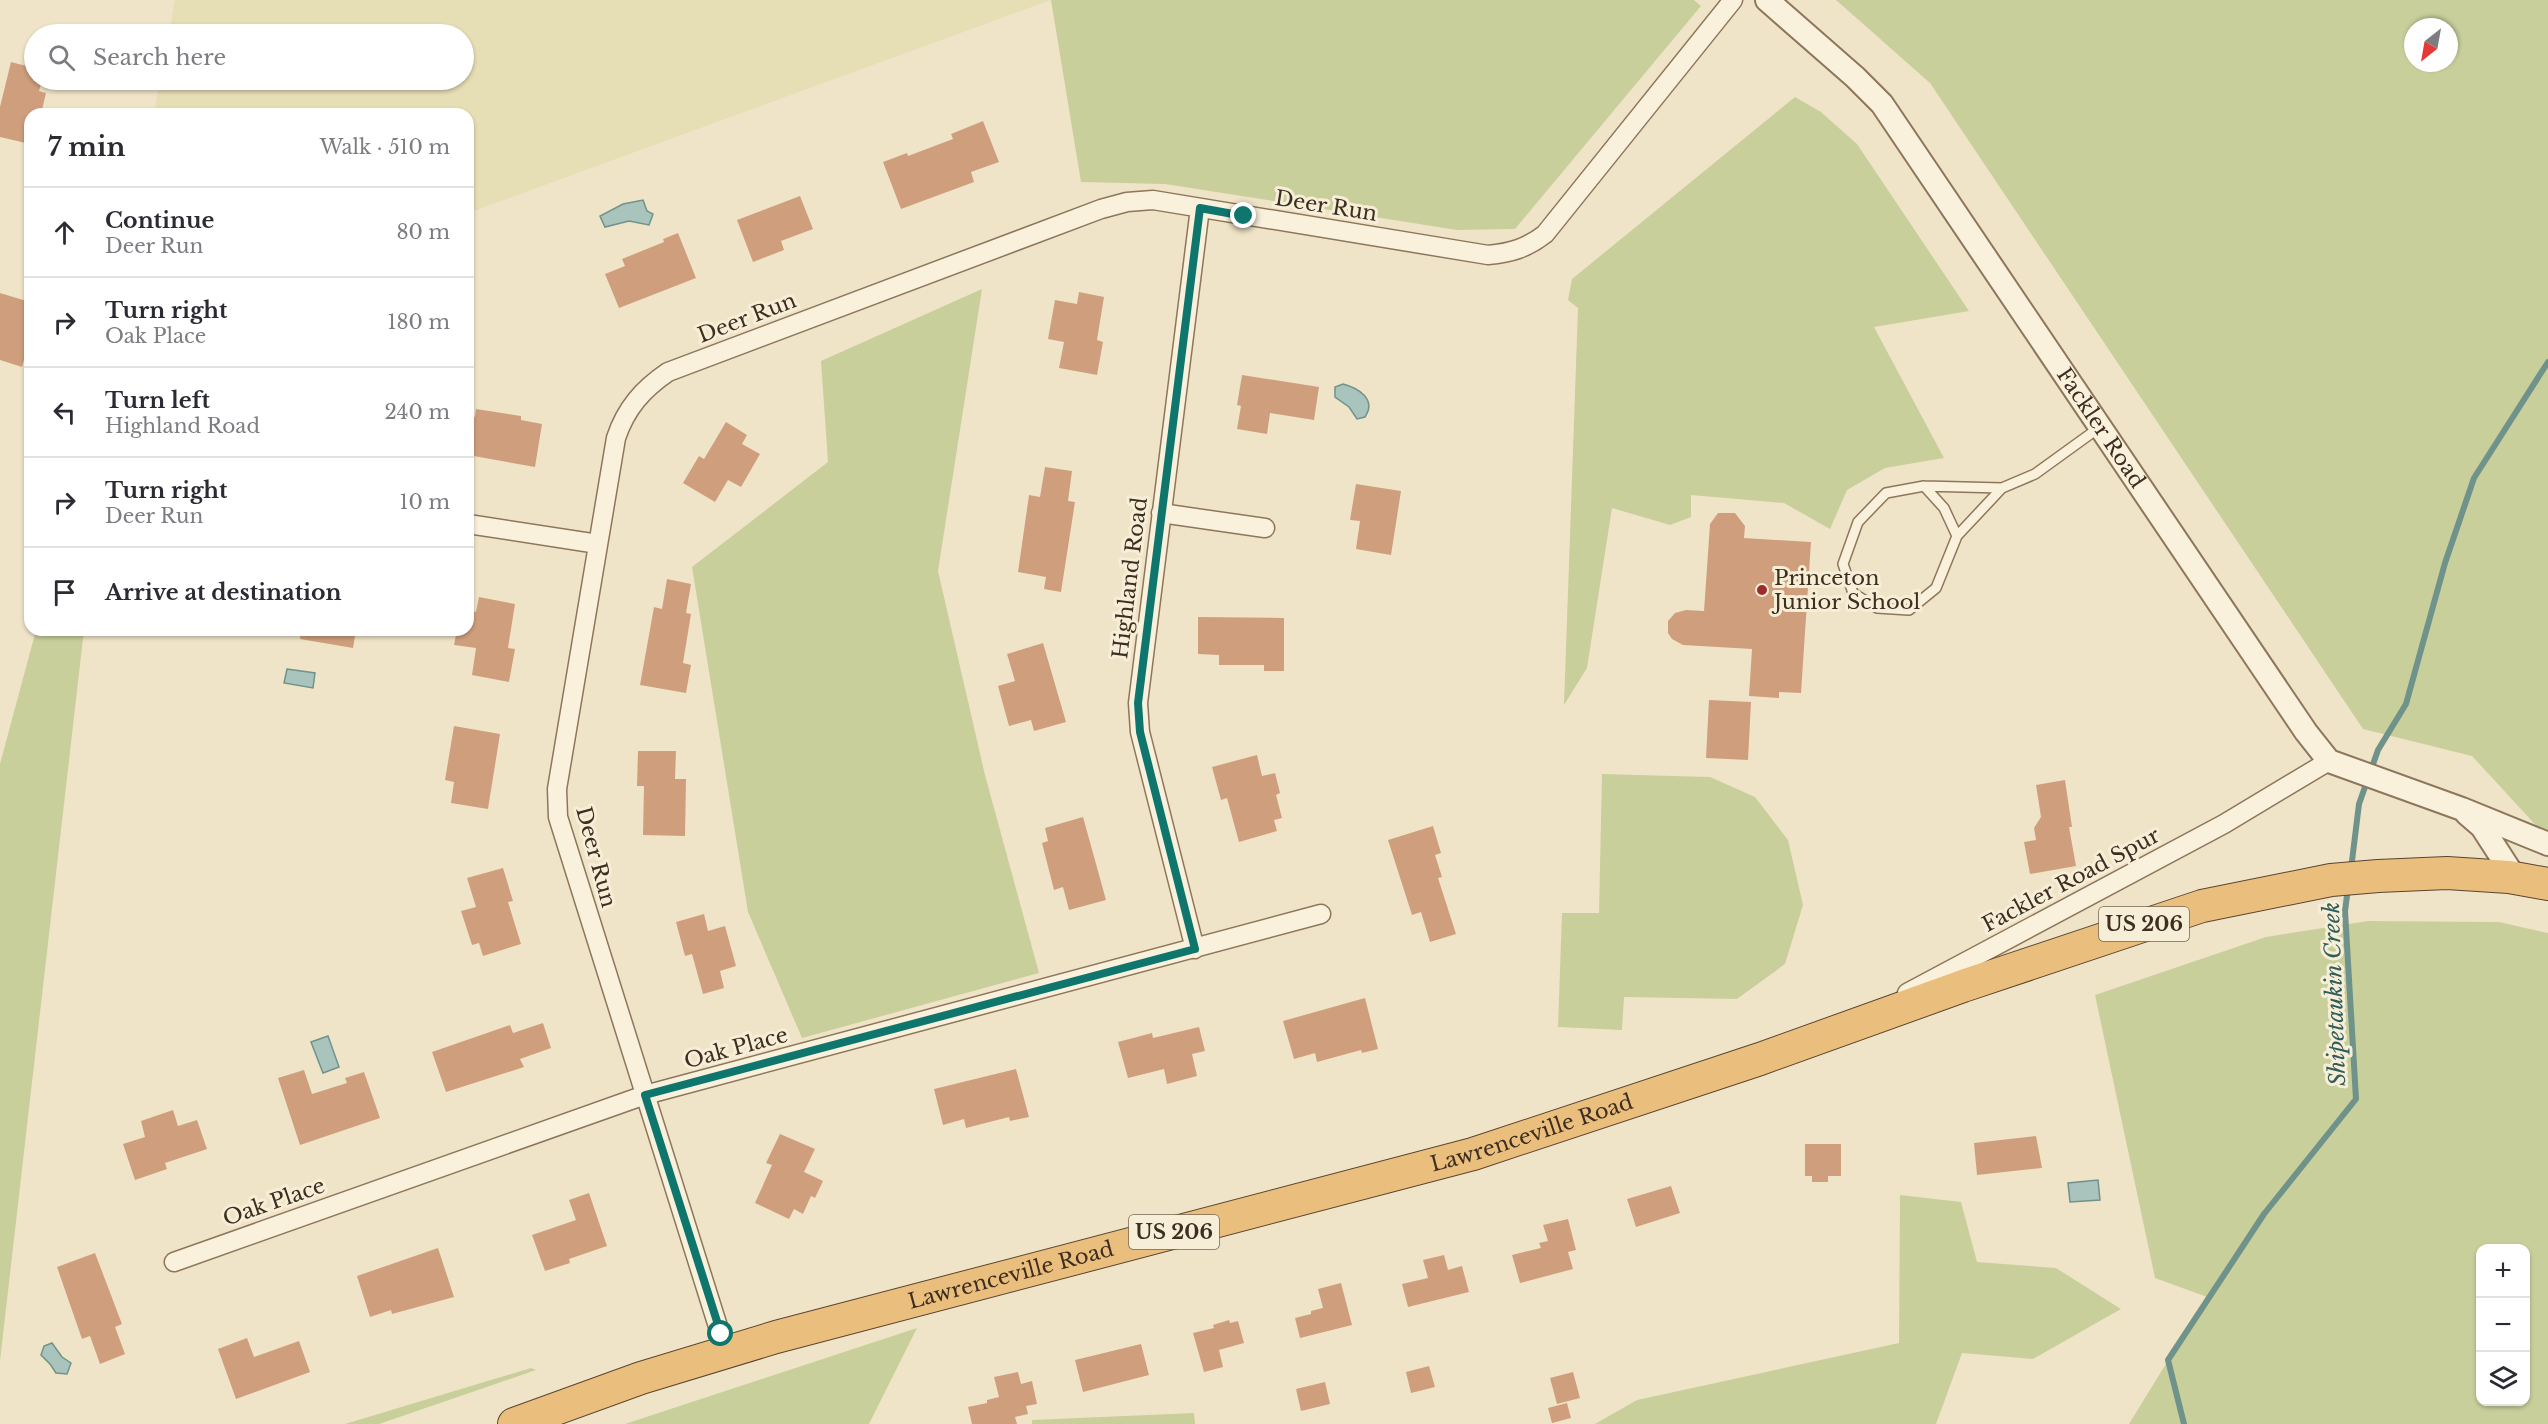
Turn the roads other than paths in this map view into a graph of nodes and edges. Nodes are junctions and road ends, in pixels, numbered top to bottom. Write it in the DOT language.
graph roads {
  1 [pos="1733,0"];
  2 [pos="1767,0"];
  3 [pos="1200,208"];
  4 [pos="2100,427"];
  5 [pos="1924,486"];
  6 [pos="2002,488"];
  7 [pos="1161,513"];
  8 [pos="474,525"];
  9 [pos="1265,528"];
  10 [pos="1957,536"];
  11 [pos="598,544"];
  12 [pos="2333,763"];
  13 [pos="2462,809"];
  14 [pos="2548,844"];
  15 [pos="2515,878"];
  16 [pos="2548,884"];
  17 [pos="1321,914"];
  18 [pos="1195,949"];
  19 [pos="1832,1034"];
  20 [pos="645,1095"];
  21 [pos="174,1262"];
  22 [pos="726,1352"];
  23 [pos="514,1424"];
  1 -- 3 [label="street, Deer Run"];
  2 -- 4 [label="street, Fackler Road"];
  3 -- 7 [label="street, Highland Road"];
  3 -- 11 [label="street, Deer Run"];
  4 -- 6 [label="lane"];
  4 -- 12 [label="street, Fackler Road"];
  5 -- 6 [label="lane"];
  5 -- 10 [label="lane"];
  5 -- 10 [label="lane"];
  6 -- 10 [label="lane"];
  7 -- 9 [label="street"];
  7 -- 18 [label="street, Highland Road"];
  8 -- 11 [label="street"];
  11 -- 20 [label="street, Deer Run"];
  12 -- 13 [label="street"];
  12 -- 19 [label="street, Fackler Road Spur"];
  13 -- 14 [label="street"];
  13 -- 15 [label="street"];
  15 -- 16 [label="highway, Lawrenceville Road / US 206"];
  15 -- 19 [label="highway, Lawrenceville Road / US 206"];
  17 -- 18 [label="street, Oak Place"];
  18 -- 20 [label="street, Oak Place"];
  19 -- 22 [label="highway, Lawrenceville Road / US 206"];
  20 -- 21 [label="street, Oak Place"];
  20 -- 22 [label="street, Deer Run"];
  22 -- 23 [label="highway, Lawrenceville Road / US 206"];
}
